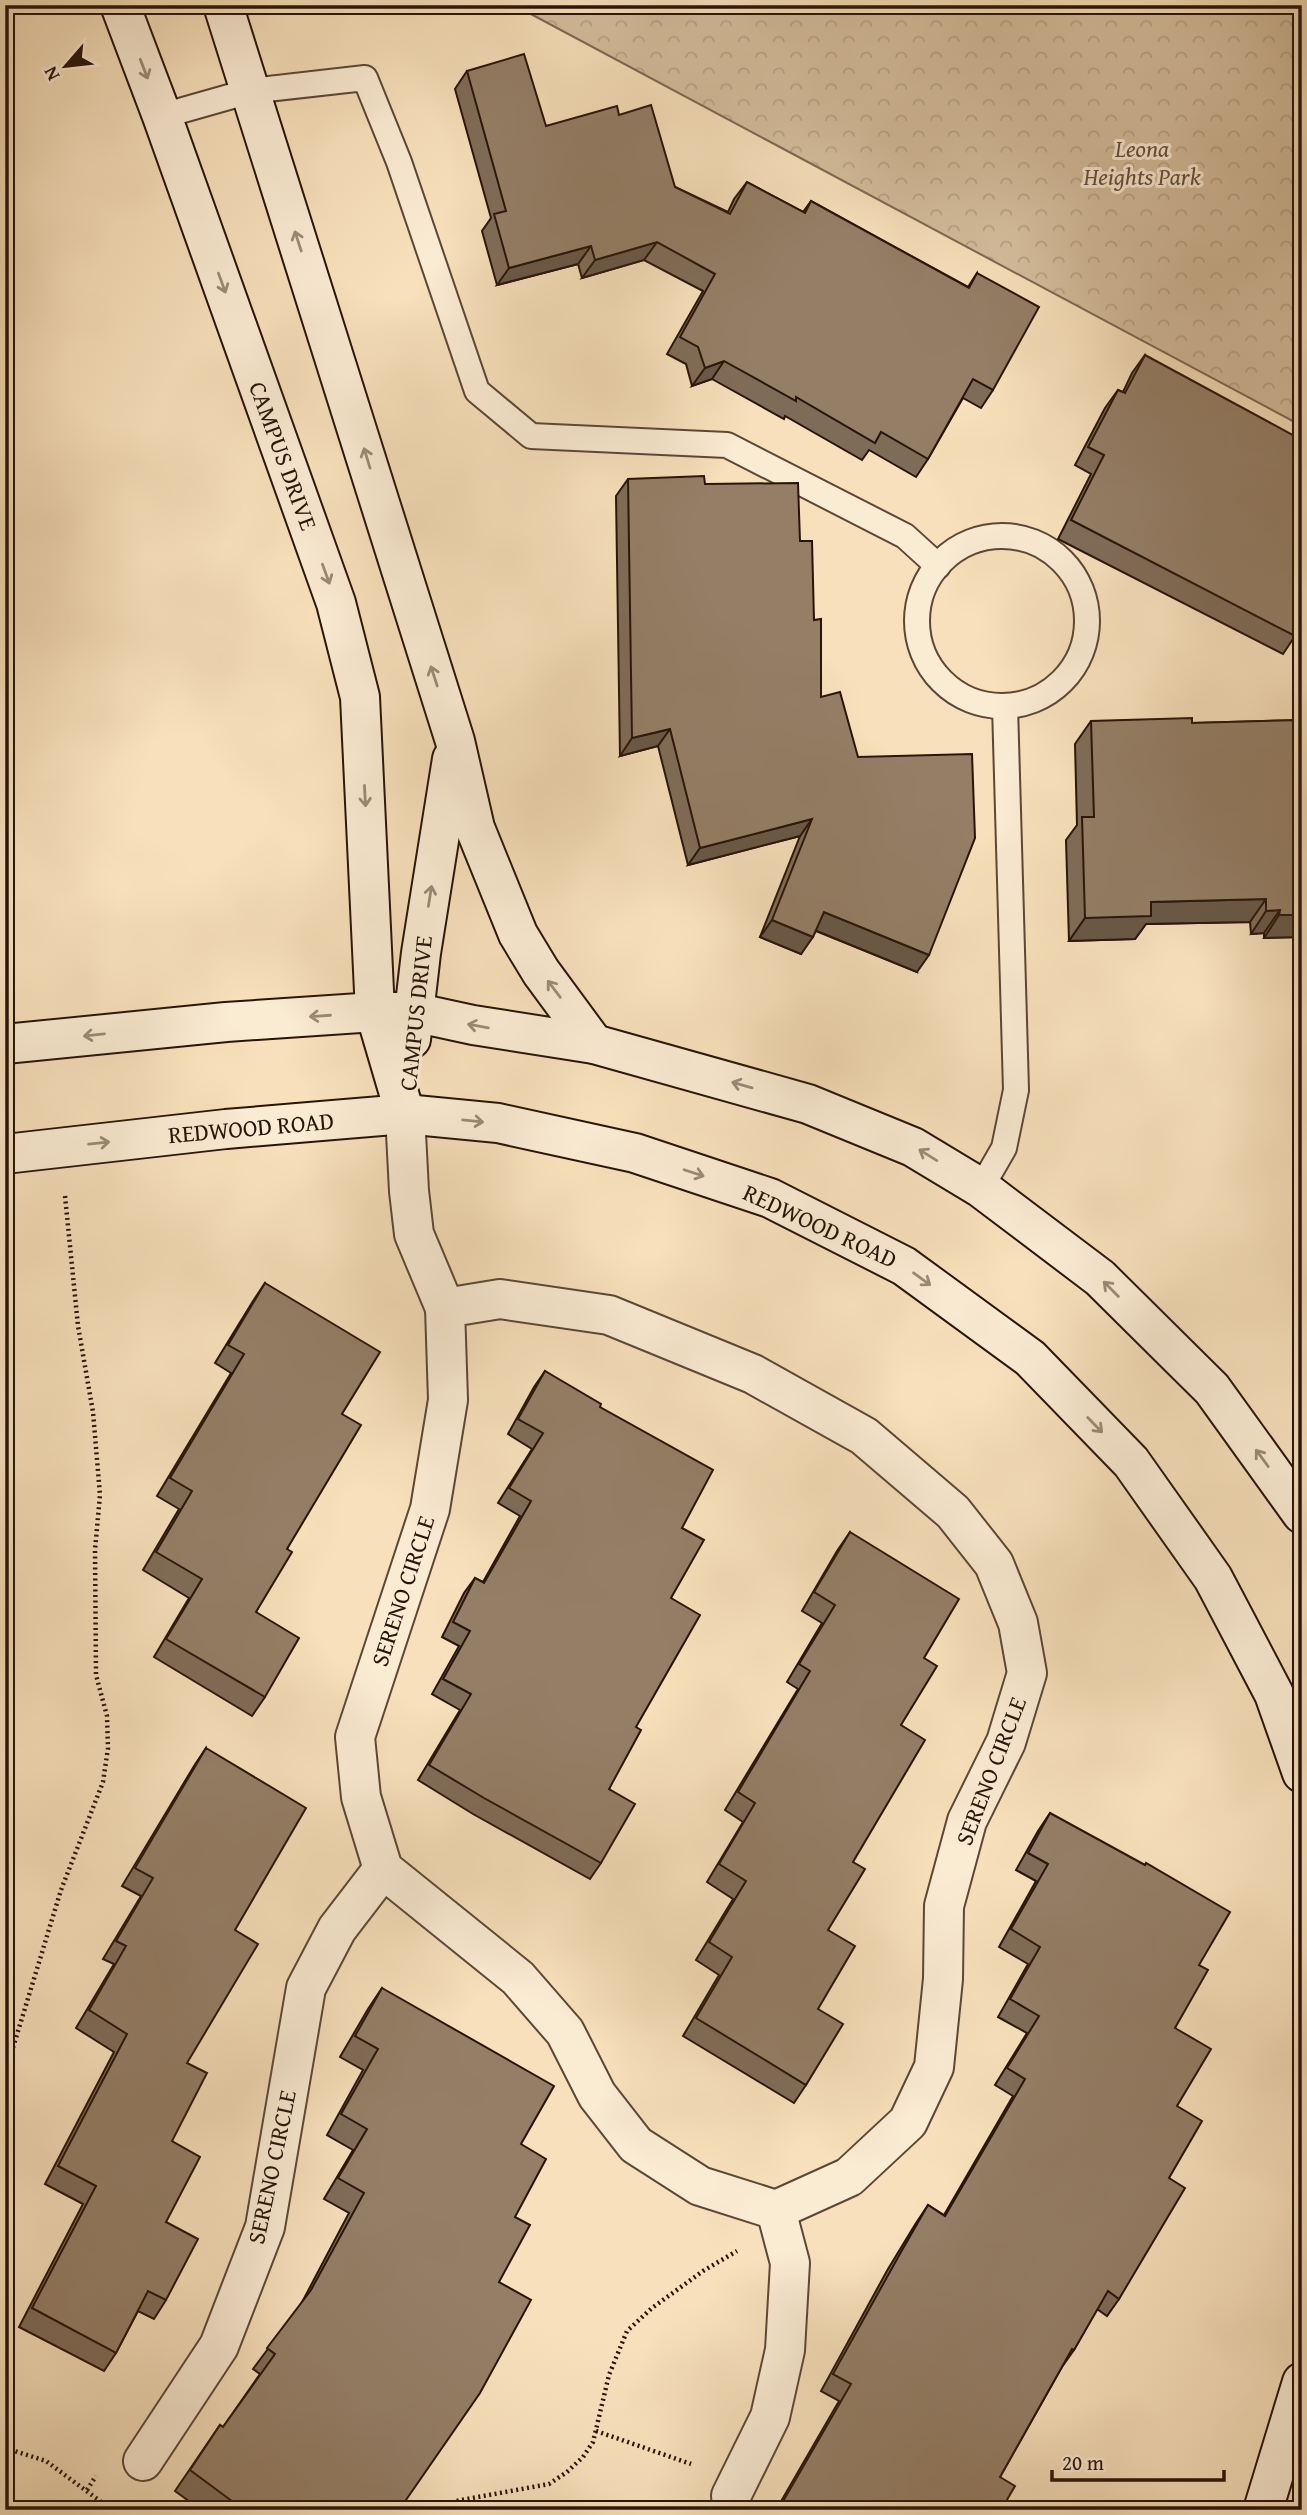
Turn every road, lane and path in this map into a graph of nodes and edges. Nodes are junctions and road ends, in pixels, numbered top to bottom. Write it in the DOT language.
graph roads {
  1 [pos="120,5"];
  2 [pos="223,5"];
  3 [pos="250,91"];
  4 [pos="162,116"];
  5 [pos="938,566"];
  6 [pos="1005,706"];
  7 [pos="455,741"];
  8 [pos="375,1012"];
  9 [pos="413,1012"];
  10 [pos="5,1044"];
  11 [pos="594,1044"];
  12 [pos="405,1114"];
  13 [pos="61,1147"];
  14 [pos="5,1154"];
  15 [pos="981,1188"];
  16 [pos="445,1308"];
  17 [pos="1302,1514"];
  18 [pos="1302,1773"];
  19 [pos="383,1869"];
  20 [pos="5,2074"];
  21 [pos="776,2210"];
  22 [pos="1302,2382"];
  23 [pos="596,2431"];
  24 [pos="5,2448"];
  25 [pos="143,2461"];
  26 [pos="735,2488"];
  27 [pos="112,2510"];
  28 [pos="443,2510"];
  29 [pos="1263,2510"];
  1 -- 4 [label="street, CAMPUS DRIVE, one-way"];
  2 -- 3 [label="street, CAMPUS DRIVE"];
  3 -- 4 [label="lane"];
  3 -- 5 [label="lane"];
  7 -- 3 [label="street, CAMPUS DRIVE, one-way"];
  4 -- 8 [label="street, CAMPUS DRIVE, one-way"];
  5 -- 6 [label="lane"];
  5 -- 6 [label="lane"];
  6 -- 15 [label="lane"];
  9 -- 7 [label="street, CAMPUS DRIVE, one-way"];
  11 -- 7 [label="street, one-way"];
  8 -- 9 [label="street"];
  8 -- 10 [label="street, one-way"];
  8 -- 12 [label="street, CAMPUS DRIVE"];
  11 -- 9 [label="street, one-way"];
  9 -- 12 [label="street, CAMPUS DRIVE"];
  15 -- 11 [label="street, one-way"];
  13 -- 12 [label="street, REDWOOD ROAD, one-way"];
  12 -- 16 [label="street, SERENO CIRCLE"];
  12 -- 18 [label="street, REDWOOD ROAD, one-way"];
  13 -- 14 [label="street, REDWOOD ROAD"];
  13 -- 20 [label="path"];
  17 -- 15 [label="street, one-way"];
  16 -- 19 [label="street, SERENO CIRCLE"];
  16 -- 21 [label="street, SERENO CIRCLE"];
  19 -- 21 [label="street"];
  19 -- 25 [label="street, SERENO CIRCLE"];
  21 -- 23 [label="path"];
  21 -- 26 [label="street"];
  22 -- 29 [label="street"];
  23 -- 26 [label="path"];
  23 -- 28 [label="path"];
  24 -- 27 [label="path"];
}
